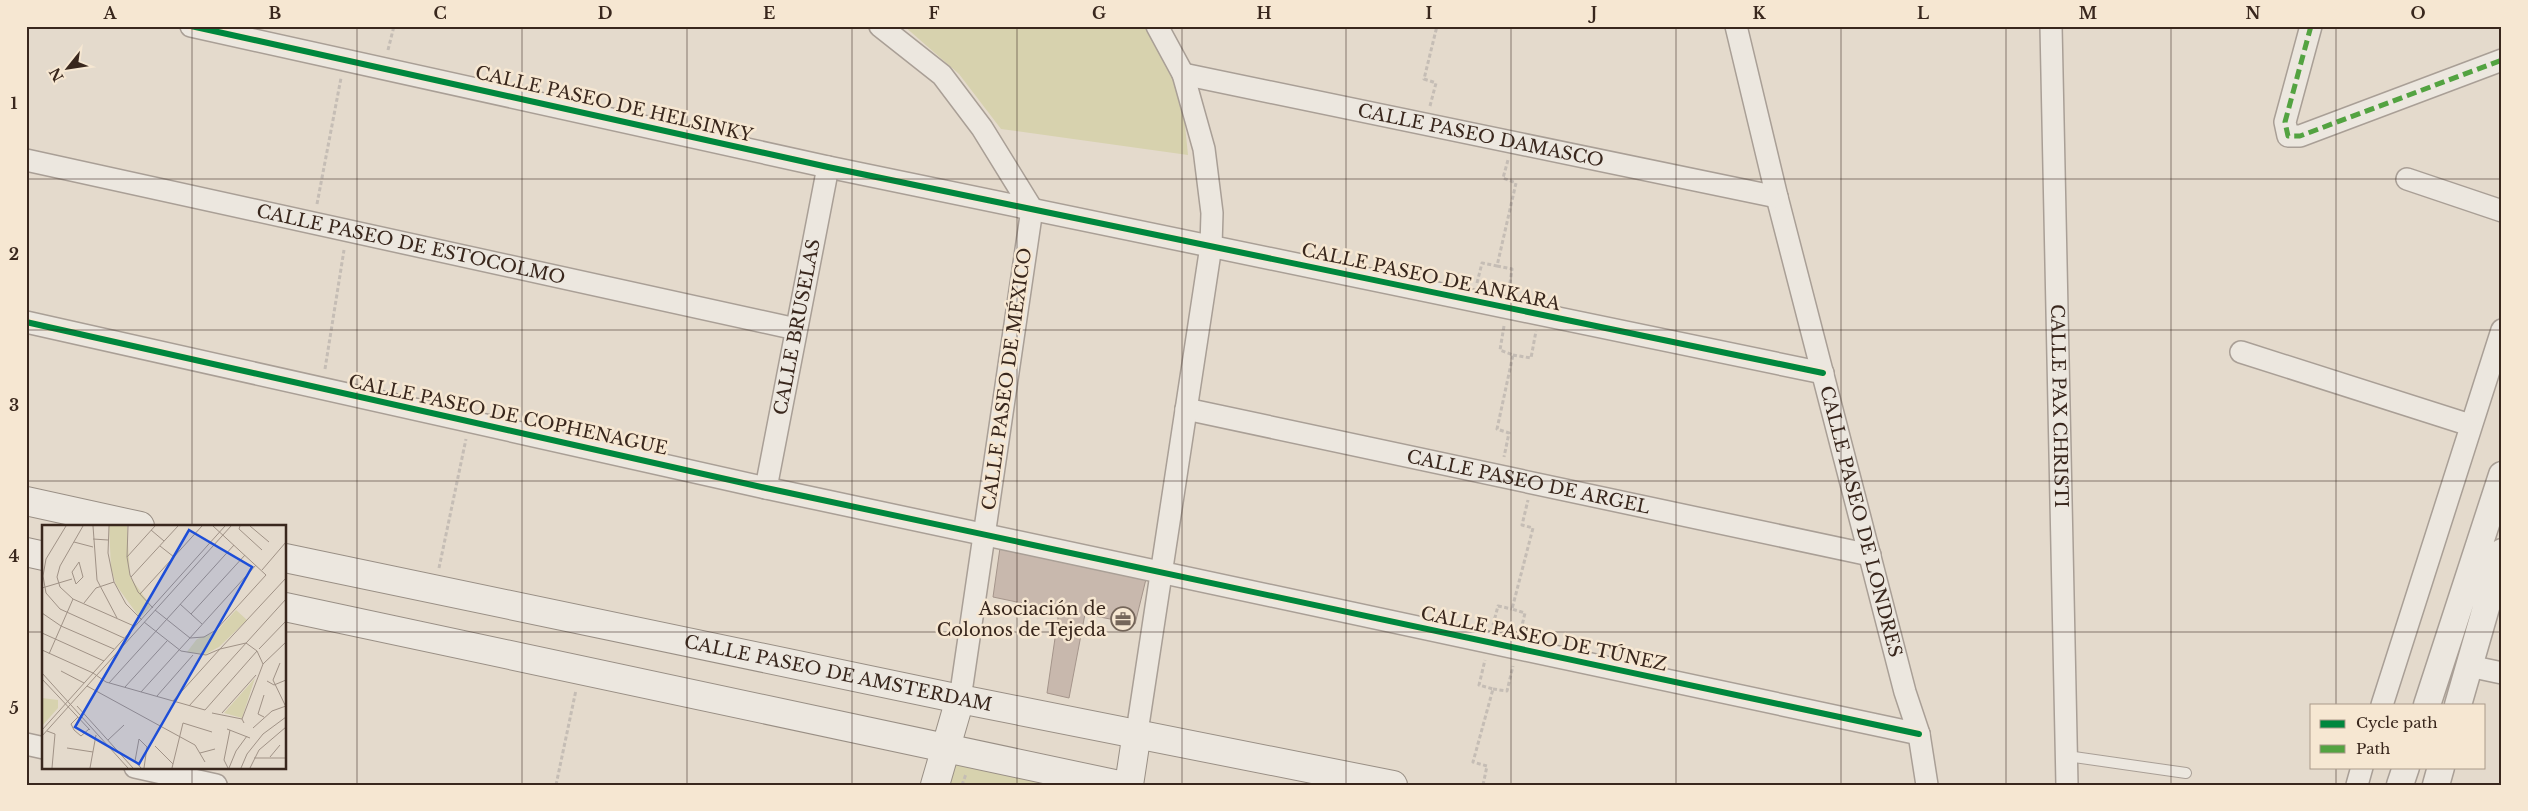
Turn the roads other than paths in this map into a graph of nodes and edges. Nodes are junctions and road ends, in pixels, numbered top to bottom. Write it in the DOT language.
graph roads {
  1 [pos="190,26"];
  2 [pos="880,26"];
  3 [pos="1157,26"];
  4 [pos="1736,26"];
  5 [pos="2051,26"];
  6 [pos="2311,26"];
  7 [pos="2502,60"];
  8 [pos="1183,74"];
  9 [pos="26,160"];
  10 [pos="828,167"];
  11 [pos="2406,179"];
  12 [pos="1778,196"];
  13 [pos="1032,209"];
  14 [pos="2502,211"];
  15 [pos="1211,246"];
  16 [pos="26,322"];
  17 [pos="796,328"];
  18 [pos="2502,330"];
  19 [pos="2241,352"];
  20 [pos="1823,373"];
  21 [pos="1186,409"];
  22 [pos="2470,425"];
  23 [pos="2502,475"];
  24 [pos="766,488"];
  25 [pos="26,501"];
  26 [pos="135,525"];
  27 [pos="984,533"];
  28 [pos="26,552"];
  29 [pos="1870,555"];
  30 [pos="42,556"];
  31 [pos="286,558"];
  32 [pos="2500,564"];
  33 [pos="1162,574"];
  34 [pos="286,607"];
  35 [pos="2469,666"];
  36 [pos="2502,674"];
  37 [pos="960,699"];
  38 [pos="2382,704"];
  39 [pos="2427,704"];
  40 [pos="2458,704"];
  41 [pos="1137,732"];
  42 [pos="1919,734"];
  43 [pos="26,744"];
  44 [pos="948,747"];
  45 [pos="42,748"];
  46 [pos="2067,756"];
  47 [pos="140,768"];
  48 [pos="2362,768"];
  49 [pos="2406,768"];
  50 [pos="2441,768"];
  51 [pos="2186,773"];
  52 [pos="216,785"];
  53 [pos="935,785"];
  54 [pos="1119,785"];
  55 [pos="1129,785"];
  56 [pos="1393,785"];
  57 [pos="1927,785"];
  58 [pos="2068,785"];
  59 [pos="2357,785"];
  60 [pos="2400,785"];
  61 [pos="2436,785"];
  1 -- 10 [label="street, CALLE PASEO DE HELSINKY"];
  2 -- 13 [label="street"];
  3 -- 8 [label="street"];
  4 -- 12 [label="street, CALLE PASEO DE LONDRES"];
  5 -- 46 [label="street, CALLE PAX CHRISTI"];
  6 -- 7 [label="street"];
  8 -- 12 [label="street, CALLE PASEO DAMASCO"];
  8 -- 15 [label="street"];
  9 -- 17 [label="street, CALLE PASEO DE ESTOCOLMO"];
  10 -- 13 [label="street, CALLE PASEO DE HELSINKY"];
  10 -- 17 [label="street, CALLE BRUSELAS"];
  11 -- 14 [label="street"];
  12 -- 20 [label="street, CALLE PASEO DE LONDRES"];
  13 -- 15 [label="street, CALLE PASEO DE ANKARA"];
  13 -- 27 [label="street, CALLE PASEO DE MÉXICO"];
  15 -- 20 [label="street, CALLE PASEO DE ANKARA"];
  15 -- 21 [label="street"];
  16 -- 24 [label="street, CALLE PASEO DE COPHENAGUE"];
  17 -- 24 [label="street, CALLE BRUSELAS"];
  18 -- 22 [label="street"];
  19 -- 22 [label="street"];
  20 -- 29 [label="street, CALLE PASEO DE LONDRES"];
  21 -- 29 [label="street, CALLE PASEO DE ARGEL"];
  21 -- 33 [label="street"];
  22 -- 38 [label="street"];
  23 -- 39 [label="street"];
  24 -- 27 [label="street, CALLE PASEO DE COPHENAGUE"];
  25 -- 26 [label="main road"];
  27 -- 33 [label="street, CALLE PASEO DE TÚNEZ"];
  27 -- 37 [label="street, CALLE PASEO DE MÉXICO"];
  28 -- 30 [label="main road"];
  29 -- 42 [label="street, CALLE PASEO DE LONDRES"];
  31 -- 37 [label="main road, CALLE PASEO DE AMSTERDAM"];
  32 -- 35 [label="street"];
  33 -- 41 [label="street"];
  33 -- 42 [label="street, CALLE PASEO DE TÚNEZ"];
  34 -- 44 [label="main road"];
  35 -- 36 [label="street"];
  35 -- 40 [label="street"];
  37 -- 41 [label="main road, CALLE PASEO DE AMSTERDAM"];
  37 -- 44 [label="main road, CALLE PASEO DE MÉXICO"];
  41 -- 55 [label="main road"];
  41 -- 56 [label="main road, CALLE PASEO DE AMSTERDAM"];
  42 -- 57 [label="street, CALLE PASEO DE LONDRES"];
  43 -- 45 [label="street"];
  44 -- 53 [label="main road, CALLE PASEO DE MÉXICO"];
  44 -- 54 [label="main road"];
  46 -- 51 [label="lane"];
  46 -- 58 [label="street, CALLE PAX CHRISTI"];
  47 -- 52 [label="street"];
  48 -- 59 [label="street"];
  49 -- 60 [label="street"];
  50 -- 61 [label="street"];
}
